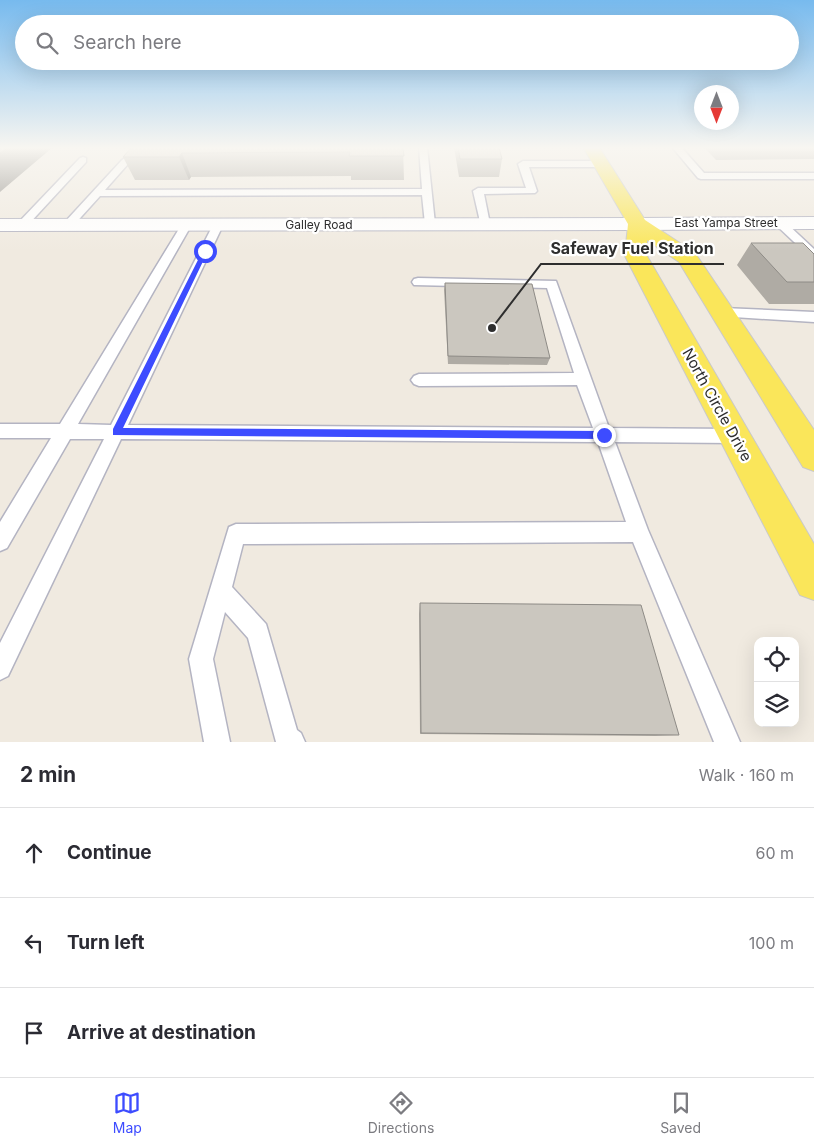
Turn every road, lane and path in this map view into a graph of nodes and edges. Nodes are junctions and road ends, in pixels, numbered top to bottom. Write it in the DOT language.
graph roads {
  1 [pos="63,182"];
  2 [pos="107,182"];
  3 [pos="426,182"];
  4 [pos="529,182"];
  5 [pos="613,182"];
  6 [pos="427,192"];
  7 [pos="96,193"];
  8 [pos="780,223"];
  9 [pos="814,223"];
  10 [pos="187,224"];
  11 [pos="430,224"];
  12 [pos="484,224"];
  13 [pos="638,224"];
  14 [pos="0,225"];
  15 [pos="22,225"];
  16 [pos="68,225"];
  17 [pos="218,225"];
  18 [pos="814,255"];
  19 [pos="418,282"];
  20 [pos="724,313"];
  21 [pos="814,317"];
  22 [pos="419,380"];
  23 [pos="582,380"];
  24 [pos="0,431"];
  25 [pos="65,431"];
  26 [pos="116,432"];
  27 [pos="604,435"];
  28 [pos="734,436"];
  29 [pos="814,457"];
  30 [pos="639,532"];
  31 [pos="0,541"];
  32 [pos="814,581"];
  33 [pos="221,591"];
  34 [pos="0,668"];
  35 [pos="217,742"];
  36 [pos="292,742"];
  37 [pos="727,742"];
  1 -- 15 [label="lane"];
  2 -- 7 [label="lane"];
  3 -- 6 [label="lane"];
  4 -- 12 [label="lane"];
  5 -- 13 [label="main road"];
  6 -- 7 [label="lane"];
  6 -- 11 [label="lane"];
  7 -- 16 [label="lane"];
  8 -- 9 [label="main road, East Yampa Street"];
  8 -- 13 [label="main road, East Yampa Street"];
  8 -- 18 [label="lane"];
  10 -- 16 [label="main road, Galley Road"];
  10 -- 17 [label="main road, Galley Road"];
  10 -- 25 [label="lane"];
  11 -- 12 [label="main road, Galley Road"];
  11 -- 17 [label="main road, Galley Road"];
  12 -- 13 [label="main road, Galley Road"];
  13 -- 20 [label="main road"];
  13 -- 28 [label="main road, North Circle Drive"];
  14 -- 15 [label="main road, Galley Road"];
  15 -- 16 [label="main road, Galley Road"];
  17 -- 26 [label="lane"];
  19 -- 23 [label="lane"];
  20 -- 21 [label="lane"];
  20 -- 29 [label="main road"];
  22 -- 23 [label="lane"];
  23 -- 27 [label="lane"];
  24 -- 25 [label="lane"];
  25 -- 26 [label="lane"];
  25 -- 31 [label="lane"];
  26 -- 27 [label="lane"];
  26 -- 34 [label="lane"];
  27 -- 28 [label="lane"];
  27 -- 30 [label="lane"];
  28 -- 32 [label="main road, North Circle Drive"];
  30 -- 33 [label="lane"];
  30 -- 37 [label="lane"];
  33 -- 35 [label="lane"];
  33 -- 36 [label="lane"];
}
